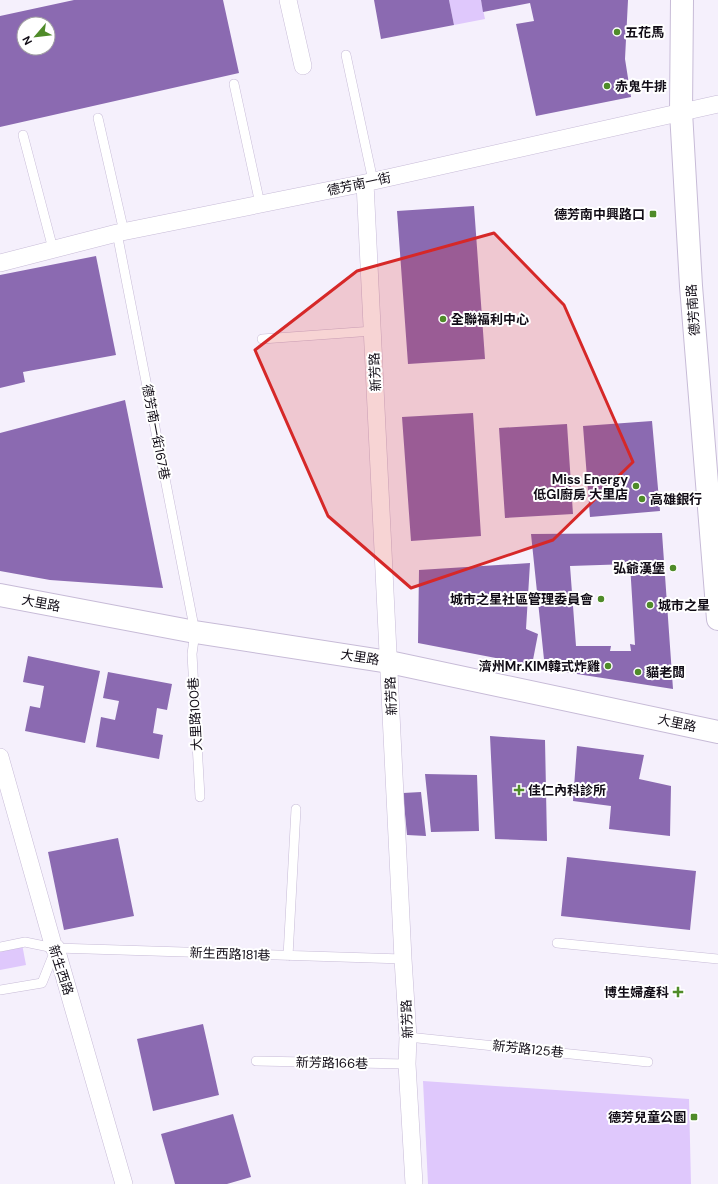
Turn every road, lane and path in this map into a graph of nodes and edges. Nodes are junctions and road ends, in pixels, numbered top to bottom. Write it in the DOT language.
graph roads {
  1 [pos="288,0"];
  2 [pos="682,0"];
  3 [pos="346,55"];
  4 [pos="303,66"];
  5 [pos="234,84"];
  6 [pos="718,104"];
  7 [pos="680,112"];
  8 [pos="98,118"];
  9 [pos="23,135"];
  10 [pos="369,182"];
  11 [pos="260,204"];
  12 [pos="121,232"];
  13 [pos="53,249"];
  14 [pos="0,263"];
  15 [pos="373,331"];
  16 [pos="262,339"];
  17 [pos="0,595"];
  18 [pos="718,619"];
  19 [pos="195,632"];
  20 [pos="389,662"];
  21 [pos="718,732"];
  22 [pos="0,757"];
  23 [pos="200,797"];
  24 [pos="296,809"];
  25 [pos="557,942"];
  26 [pos="0,947"];
  27 [pos="55,948"];
  28 [pos="288,956"];
  29 [pos="718,959"];
  30 [pos="403,960"];
  31 [pos="0,990"];
  32 [pos="408,1036"];
  33 [pos="256,1062"];
  34 [pos="648,1062"];
  35 [pos="407,1064"];
  36 [pos="124,1184"];
  37 [pos="414,1184"];
  1 -- 4 [label="street"];
  2 -- 7 [label="street, 德芳南路"];
  3 -- 10 [label="lane"];
  5 -- 11 [label="lane"];
  6 -- 7 [label="street, 德芳南一街"];
  7 -- 10 [label="street, 德芳南一街"];
  7 -- 18 [label="street, 德芳南路"];
  8 -- 12 [label="lane, 德芳南一街167巷"];
  9 -- 13 [label="lane"];
  10 -- 11 [label="street, 德芳南一街"];
  10 -- 15 [label="street, 新芳路"];
  11 -- 12 [label="street, 德芳南一街"];
  12 -- 13 [label="street, 德芳南一街"];
  12 -- 19 [label="lane, 德芳南一街167巷"];
  13 -- 14 [label="street, 德芳南一街"];
  15 -- 16 [label="lane"];
  15 -- 20 [label="street, 新芳路"];
  17 -- 19 [label="street, 大里路"];
  19 -- 20 [label="street, 大里路"];
  19 -- 23 [label="lane, 大里路100巷"];
  20 -- 21 [label="street, 大里路"];
  20 -- 30 [label="street, 新芳路"];
  22 -- 27 [label="street, 新生西路"];
  24 -- 28 [label="lane"];
  25 -- 29 [label="lane"];
  26 -- 27 [label="lane, 新生西路181巷"];
  27 -- 28 [label="lane, 新生西路181巷"];
  27 -- 31 [label="lane"];
  27 -- 36 [label="street, 新生西路"];
  28 -- 30 [label="lane, 新生西路181巷"];
  30 -- 32 [label="street, 新芳路"];
  32 -- 34 [label="lane, 新芳路125巷"];
  32 -- 35 [label="street, 新芳路"];
  33 -- 35 [label="lane, 新芳路166巷"];
  35 -- 37 [label="street, 新芳路"];
}
